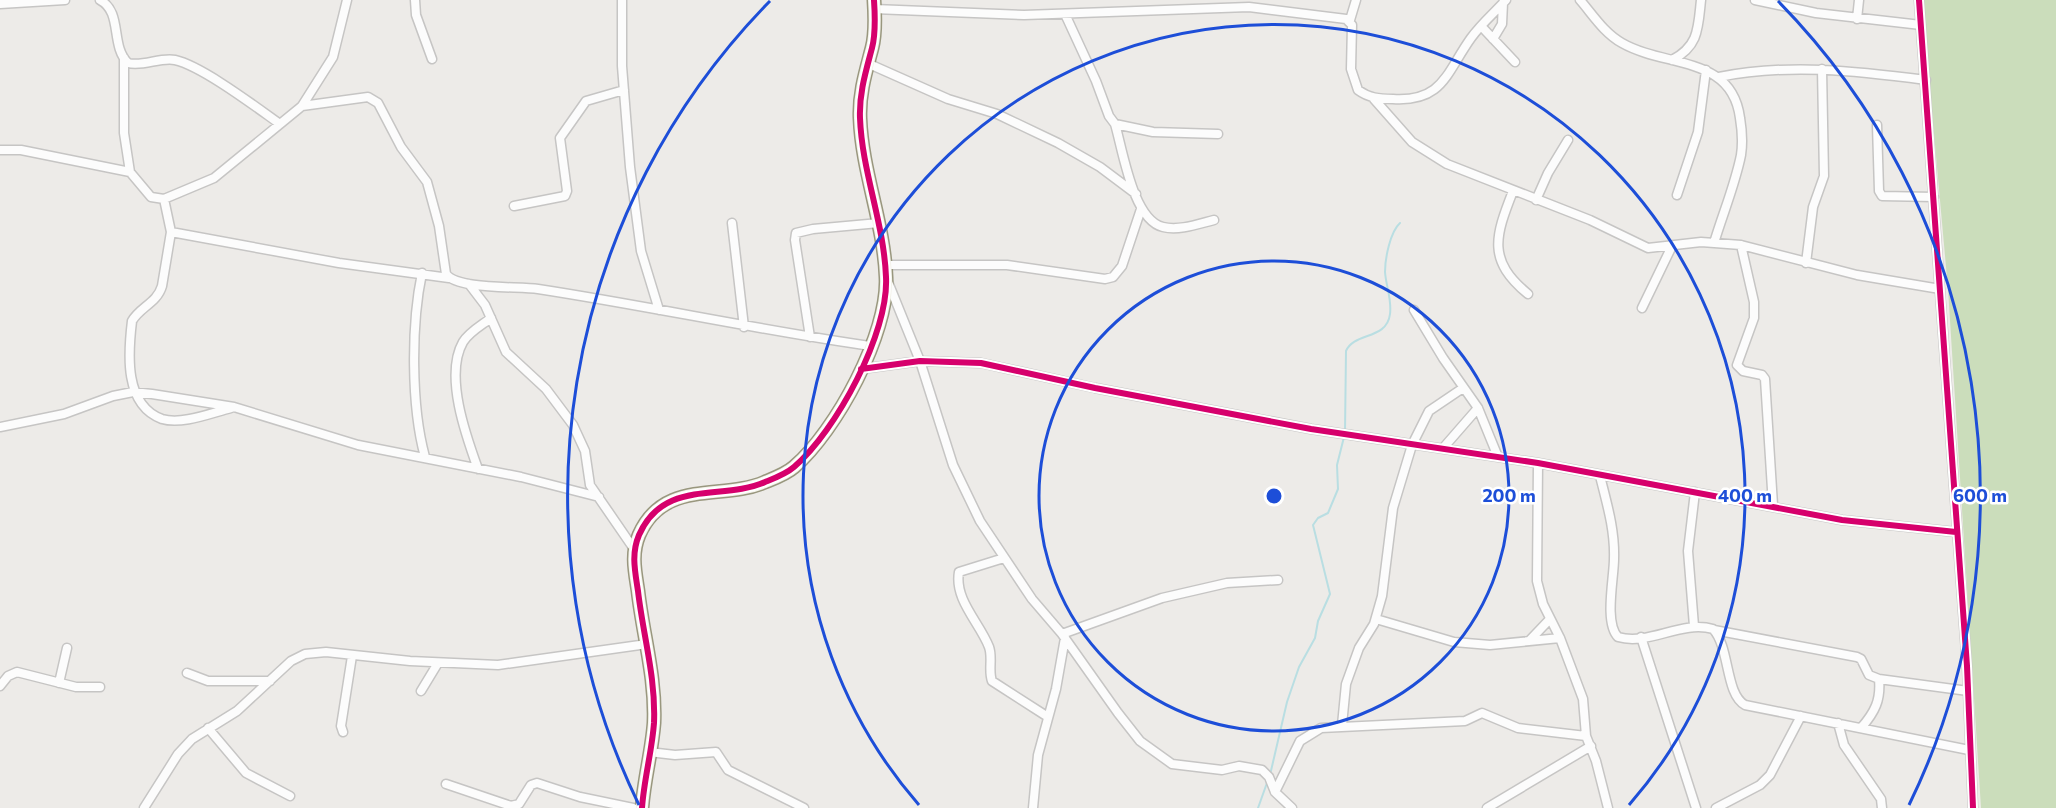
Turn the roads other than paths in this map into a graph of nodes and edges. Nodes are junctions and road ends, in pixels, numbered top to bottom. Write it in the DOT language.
graph roads {
  1 [pos="65,0"];
  2 [pos="100,0"];
  3 [pos="347,0"];
  4 [pos="415,0"];
  5 [pos="622,0"];
  6 [pos="1257,0"];
  7 [pos="1356,0"];
  8 [pos="1580,0"];
  9 [pos="1701,0"];
  10 [pos="1755,0"];
  11 [pos="1859,0"];
  12 [pos="1919,0"];
  13 [pos="1504,1"];
  14 [pos="0,4"];
  15 [pos="874,5"];
  16 [pos="1249,8"];
  17 [pos="1065,14"];
  18 [pos="1857,19"];
  19 [pos="1350,20"];
  20 [pos="1921,25"];
  21 [pos="1481,26"];
  22 [pos="1493,39"];
  23 [pos="124,58"];
  24 [pos="432,59"];
  25 [pos="1672,60"];
  26 [pos="1515,62"];
  27 [pos="867,63"];
  28 [pos="1822,69"];
  29 [pos="1706,70"];
  30 [pos="1719,77"];
  31 [pos="1926,80"];
  32 [pos="624,90"];
  33 [pos="1374,99"];
  34 [pos="302,106"];
  35 [pos="280,124"];
  36 [pos="1115,124"];
  37 [pos="1876,125"];
  38 [pos="1218,134"];
  39 [pos="1568,140"];
  40 [pos="0,150"];
  41 [pos="130,172"];
  42 [pos="1513,191"];
  43 [pos="1136,194"];
  44 [pos="1677,195"];
  45 [pos="1934,197"];
  46 [pos="164,199"];
  47 [pos="1536,200"];
  48 [pos="514,206"];
  49 [pos="1141,210"];
  50 [pos="1214,220"];
  51 [pos="732,223"];
  52 [pos="879,223"];
  53 [pos="171,232"];
  54 [pos="1714,243"];
  55 [pos="1741,245"];
  56 [pos="1672,246"];
  57 [pos="1806,263"];
  58 [pos="885,265"];
  59 [pos="422,273"];
  60 [pos="449,278"];
  61 [pos="886,279"];
  62 [pos="469,284"];
  63 [pos="1940,289"];
  64 [pos="1528,294"];
  65 [pos="1642,308"];
  66 [pos="659,310"];
  67 [pos="1414,310"];
  68 [pos="491,318"];
  69 [pos="744,327"];
  70 [pos="810,337"];
  71 [pos="870,346"];
  72 [pos="920,361"];
  73 [pos="861,369"];
  74 [pos="1463,388"];
  75 [pos="133,392"];
  76 [pos="234,407"];
  77 [pos="1478,408"];
  78 [pos="0,427"];
  79 [pos="1412,444"];
  80 [pos="1444,447"];
  81 [pos="425,457"];
  82 [pos="1498,457"];
  83 [pos="1538,463"];
  84 [pos="478,469"];
  85 [pos="1600,476"];
  86 [pos="1695,492"];
  87 [pos="599,497"];
  88 [pos="1773,505"];
  89 [pos="1956,532"];
  90 [pos="634,549"];
  91 [pos="1004,558"];
  92 [pos="1278,580"];
  93 [pos="1376,619"];
  94 [pos="1550,619"];
  95 [pos="1694,627"];
  96 [pos="1713,629"];
  97 [pos="1064,636"];
  98 [pos="1641,637"];
  99 [pos="1560,638"];
  100 [pos="1530,640"];
  101 [pos="646,644"];
  102 [pos="67,648"];
  103 [pos="352,656"];
  104 [pos="438,663"];
  105 [pos="187,673"];
  106 [pos="1879,679"];
  107 [pos="270,681"];
  108 [pos="59,683"];
  109 [pos="0,686"];
  110 [pos="100,687"];
  111 [pos="421,691"];
  112 [pos="1968,691"];
  113 [pos="1801,716"];
  114 [pos="1048,717"];
  115 [pos="1838,723"];
  116 [pos="1342,725"];
  117 [pos="208,728"];
  118 [pos="1861,728"];
  119 [pos="343,732"];
  120 [pos="1586,736"];
  121 [pos="1591,746"];
  122 [pos="1969,750"];
  123 [pos="650,752"];
  124 [pos="446,784"];
  125 [pos="1275,792"];
  126 [pos="290,796"];
  127 [pos="1719,807"];
  128 [pos="144,808"];
  129 [pos="633,808"];
  130 [pos="642,808"];
  131 [pos="804,808"];
  132 [pos="1033,808"];
  133 [pos="1293,808"];
  134 [pos="1486,808"];
  135 [pos="1608,808"];
  136 [pos="1696,808"];
  137 [pos="1882,808"];
  138 [pos="1973,808"];
  1 -- 14 [label="street"];
  2 -- 23 [label="street"];
  3 -- 34 [label="street"];
  4 -- 24 [label="street"];
  5 -- 32 [label="street"];
  6 -- 16 [label="street"];
  7 -- 19 [label="street"];
  8 -- 25 [label="street"];
  9 -- 25 [label="street"];
  10 -- 18 [label="street"];
  11 -- 18 [label="street"];
  12 -- 20 [label="street"];
  13 -- 21 [label="street"];
  13 -- 22 [label="street"];
  15 -- 17 [label="street"];
  15 -- 27 [label="street"];
  16 -- 17 [label="street"];
  16 -- 19 [label="street"];
  17 -- 36 [label="street"];
  18 -- 20 [label="street"];
  19 -- 33 [label="street"];
  20 -- 31 [label="street"];
  21 -- 22 [label="street"];
  21 -- 33 [label="street"];
  22 -- 26 [label="street"];
  23 -- 35 [label="street"];
  23 -- 41 [label="street"];
  25 -- 29 [label="street"];
  27 -- 43 [label="street"];
  27 -- 52 [label="street"];
  28 -- 30 [label="street"];
  28 -- 31 [label="street"];
  28 -- 57 [label="street"];
  29 -- 30 [label="street"];
  29 -- 44 [label="street"];
  30 -- 54 [label="street"];
  31 -- 45 [label="street"];
  32 -- 48 [label="street"];
  32 -- 66 [label="street"];
  33 -- 42 [label="street"];
  34 -- 35 [label="street"];
  34 -- 60 [label="street"];
  35 -- 46 [label="street"];
  36 -- 38 [label="street"];
  36 -- 43 [label="street"];
  37 -- 45 [label="street"];
  39 -- 47 [label="street"];
  40 -- 41 [label="street"];
  41 -- 46 [label="street"];
  42 -- 47 [label="street"];
  42 -- 64 [label="street"];
  43 -- 49 [label="street"];
  45 -- 63 [label="street"];
  46 -- 53 [label="street"];
  47 -- 56 [label="street"];
  49 -- 50 [label="street"];
  49 -- 58 [label="street"];
  51 -- 69 [label="street"];
  52 -- 58 [label="street"];
  52 -- 70 [label="street"];
  53 -- 59 [label="street"];
  53 -- 75 [label="street"];
  54 -- 55 [label="street"];
  54 -- 56 [label="street"];
  55 -- 57 [label="street"];
  55 -- 88 [label="street"];
  56 -- 65 [label="street"];
  57 -- 63 [label="street"];
  58 -- 61 [label="street"];
  59 -- 60 [label="street"];
  59 -- 81 [label="street"];
  60 -- 62 [label="street"];
  61 -- 71 [label="street"];
  61 -- 72 [label="street"];
  62 -- 66 [label="street"];
  62 -- 68 [label="street"];
  63 -- 89 [label="street"];
  66 -- 69 [label="street"];
  67 -- 74 [label="street"];
  68 -- 84 [label="street"];
  68 -- 87 [label="street"];
  69 -- 70 [label="street"];
  70 -- 71 [label="street"];
  71 -- 73 [label="street"];
  72 -- 73 [label="street"];
  72 -- 79 [label="street"];
  72 -- 91 [label="street"];
  73 -- 90 [label="street"];
  74 -- 77 [label="street"];
  74 -- 79 [label="street"];
  75 -- 76 [label="street"];
  75 -- 76 [label="street"];
  75 -- 78 [label="street"];
  76 -- 81 [label="street"];
  77 -- 80 [label="street"];
  77 -- 82 [label="street"];
  79 -- 80 [label="street"];
  79 -- 93 [label="street"];
  80 -- 82 [label="street"];
  81 -- 84 [label="street"];
  82 -- 83 [label="street"];
  83 -- 85 [label="street"];
  83 -- 94 [label="street"];
  84 -- 87 [label="street"];
  85 -- 86 [label="street"];
  85 -- 98 [label="street"];
  86 -- 88 [label="street"];
  86 -- 95 [label="street"];
  87 -- 90 [label="street"];
  88 -- 89 [label="street"];
  89 -- 112 [label="street"];
  90 -- 101 [label="street"];
  91 -- 97 [label="street"];
  91 -- 114 [label="street"];
  92 -- 97 [label="street"];
  93 -- 100 [label="street"];
  93 -- 116 [label="street"];
  94 -- 99 [label="street"];
  94 -- 100 [label="street"];
  95 -- 96 [label="street"];
  95 -- 98 [label="street"];
  96 -- 106 [label="street"];
  96 -- 113 [label="street"];
  97 -- 114 [label="street"];
  97 -- 125 [label="street"];
  98 -- 136 [label="street"];
  99 -- 100 [label="street"];
  99 -- 120 [label="street"];
  101 -- 104 [label="street"];
  101 -- 123 [label="street"];
  102 -- 108 [label="street"];
  103 -- 104 [label="street"];
  103 -- 107 [label="street"];
  103 -- 119 [label="street"];
  104 -- 111 [label="street"];
  105 -- 107 [label="street"];
  106 -- 112 [label="street"];
  106 -- 118 [label="street"];
  107 -- 117 [label="street"];
  108 -- 109 [label="street"];
  108 -- 110 [label="street"];
  112 -- 122 [label="street"];
  113 -- 115 [label="street"];
  113 -- 127 [label="street"];
  114 -- 132 [label="street"];
  115 -- 118 [label="street"];
  115 -- 137 [label="street"];
  116 -- 120 [label="street"];
  116 -- 125 [label="street"];
  117 -- 126 [label="street"];
  117 -- 128 [label="street"];
  118 -- 122 [label="street"];
  120 -- 121 [label="street"];
  121 -- 134 [label="street"];
  121 -- 135 [label="street"];
  122 -- 138 [label="street"];
  123 -- 130 [label="street"];
  123 -- 131 [label="street"];
  124 -- 129 [label="street"];
  125 -- 133 [label="street"];
}
